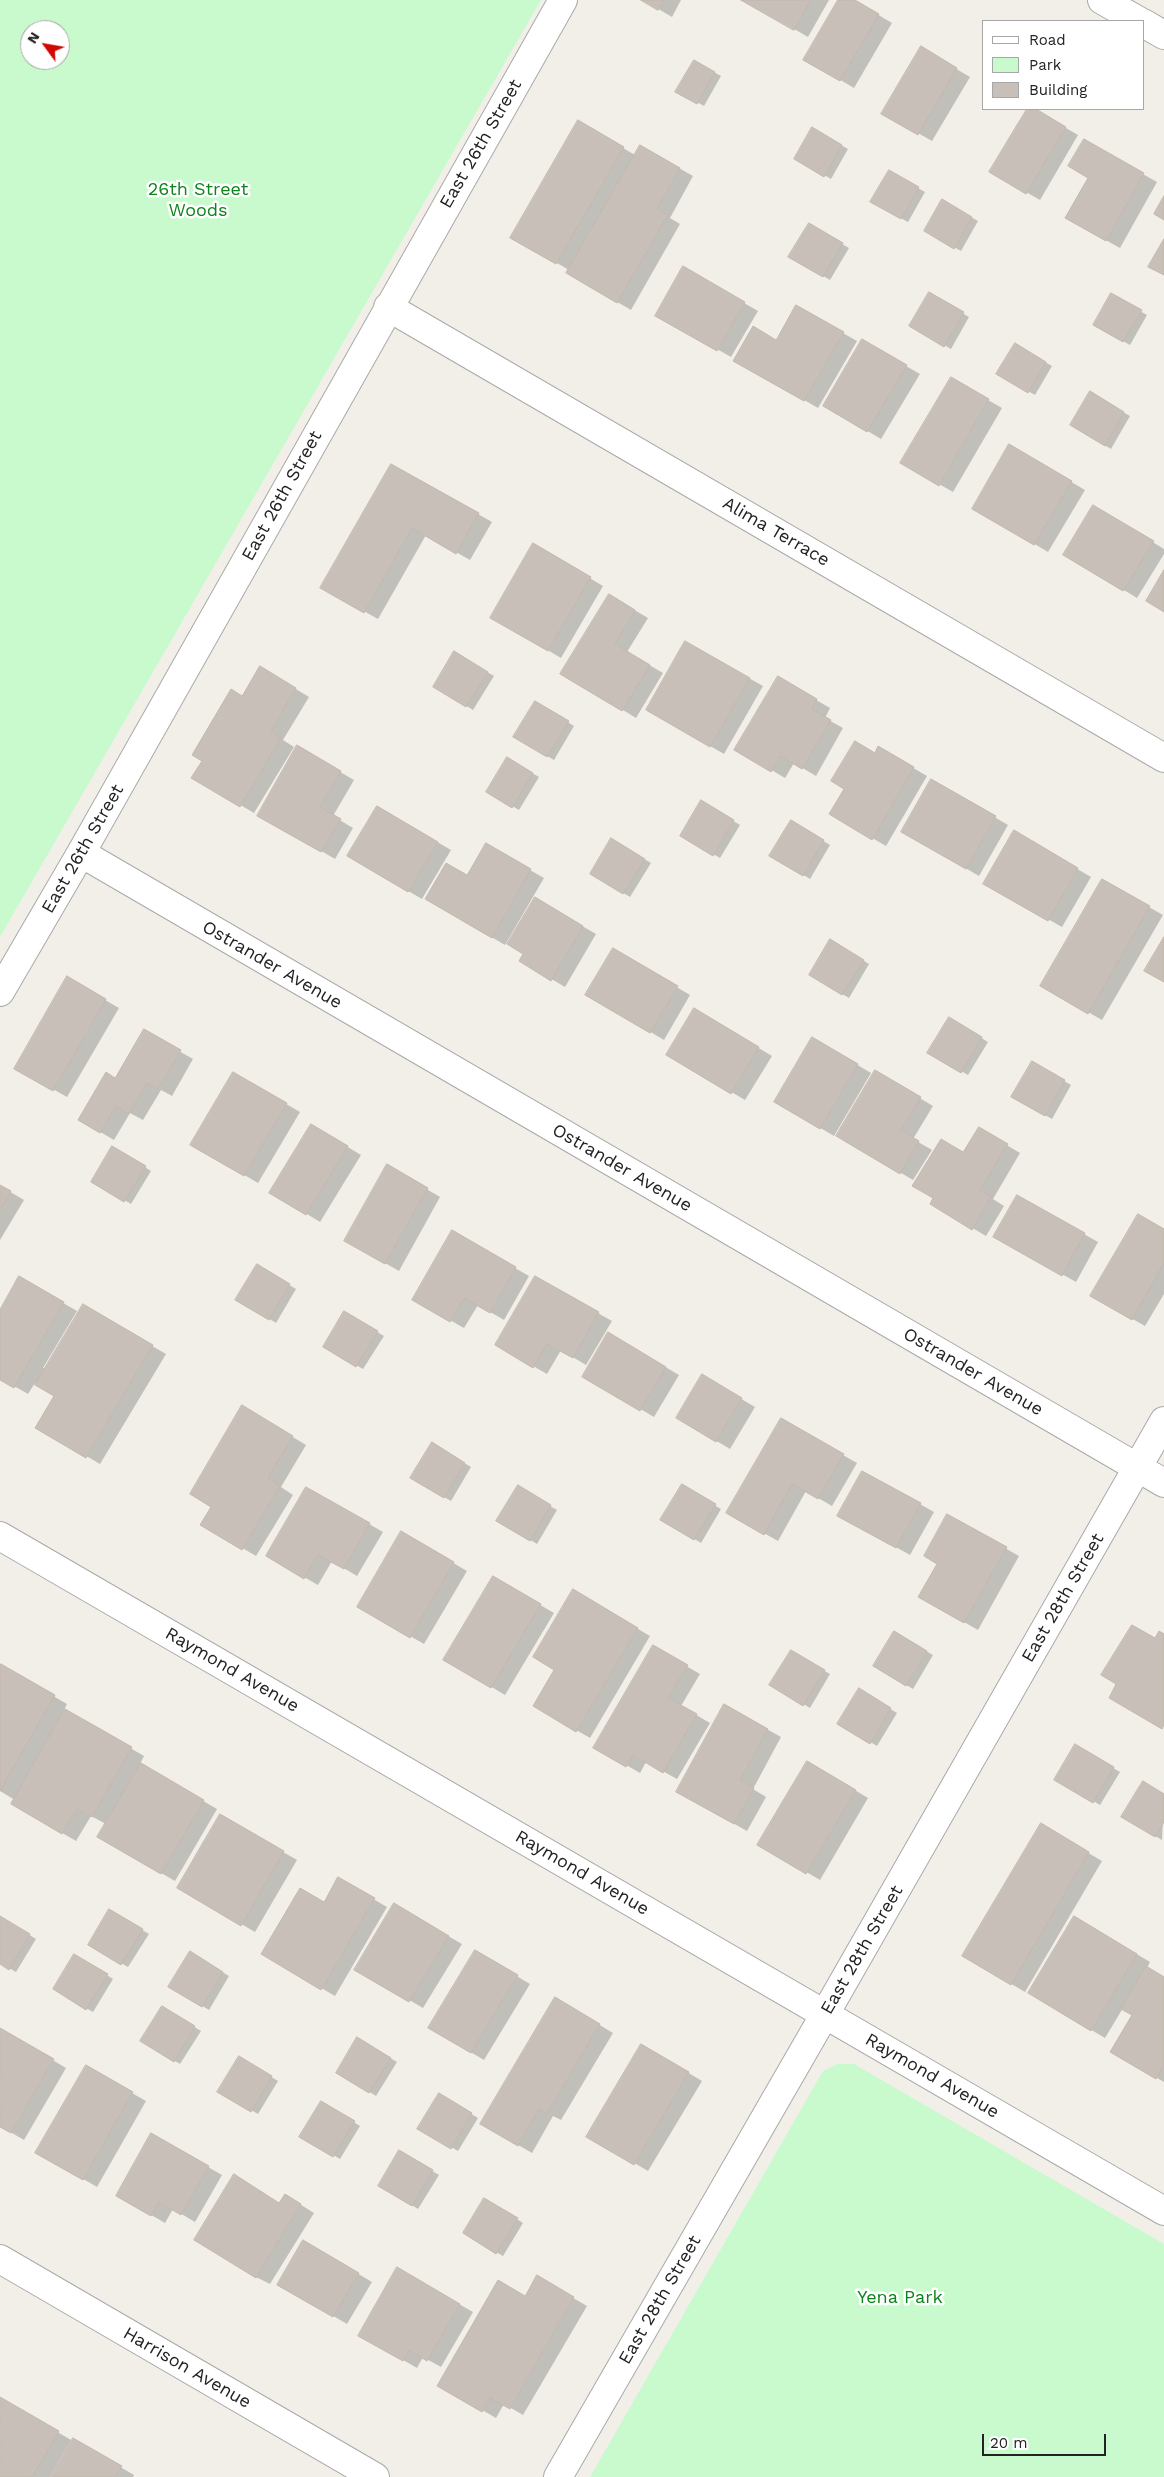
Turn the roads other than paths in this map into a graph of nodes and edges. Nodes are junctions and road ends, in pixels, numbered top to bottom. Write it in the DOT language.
graph roads {
  1 [pos="563,0"];
  2 [pos="1102,0"];
  3 [pos="1137,20"];
  4 [pos="1144,24"];
  5 [pos="1164,35"];
  6 [pos="388,307"];
  7 [pos="1164,758"];
  8 [pos="81,854"];
  9 [pos="0,992"];
  10 [pos="1164,1421"];
  11 [pos="1137,1467"];
  12 [pos="1164,1483"];
  13 [pos="0,1536"];
  14 [pos="826,2014"];
  15 [pos="1164,2211"];
  16 [pos="0,2259"];
  17 [pos="374,2477"];
  18 [pos="558,2477"];
  1 -- 6 [label="street, East 26th Street"];
  2 -- 3 [label="street"];
  4 -- 5 [label="street"];
  6 -- 7 [label="street, Alima Terrace"];
  6 -- 8 [label="street, East 26th Street"];
  8 -- 9 [label="street, East 26th Street"];
  8 -- 11 [label="street, Ostrander Avenue"];
  10 -- 11 [label="street, East 28th Street"];
  11 -- 12 [label="street, Ostrander Avenue"];
  11 -- 14 [label="street, East 28th Street"];
  13 -- 14 [label="street, Raymond Avenue"];
  14 -- 15 [label="street, Raymond Avenue"];
  14 -- 18 [label="street, East 28th Street"];
  16 -- 17 [label="street, Harrison Avenue"];
}
